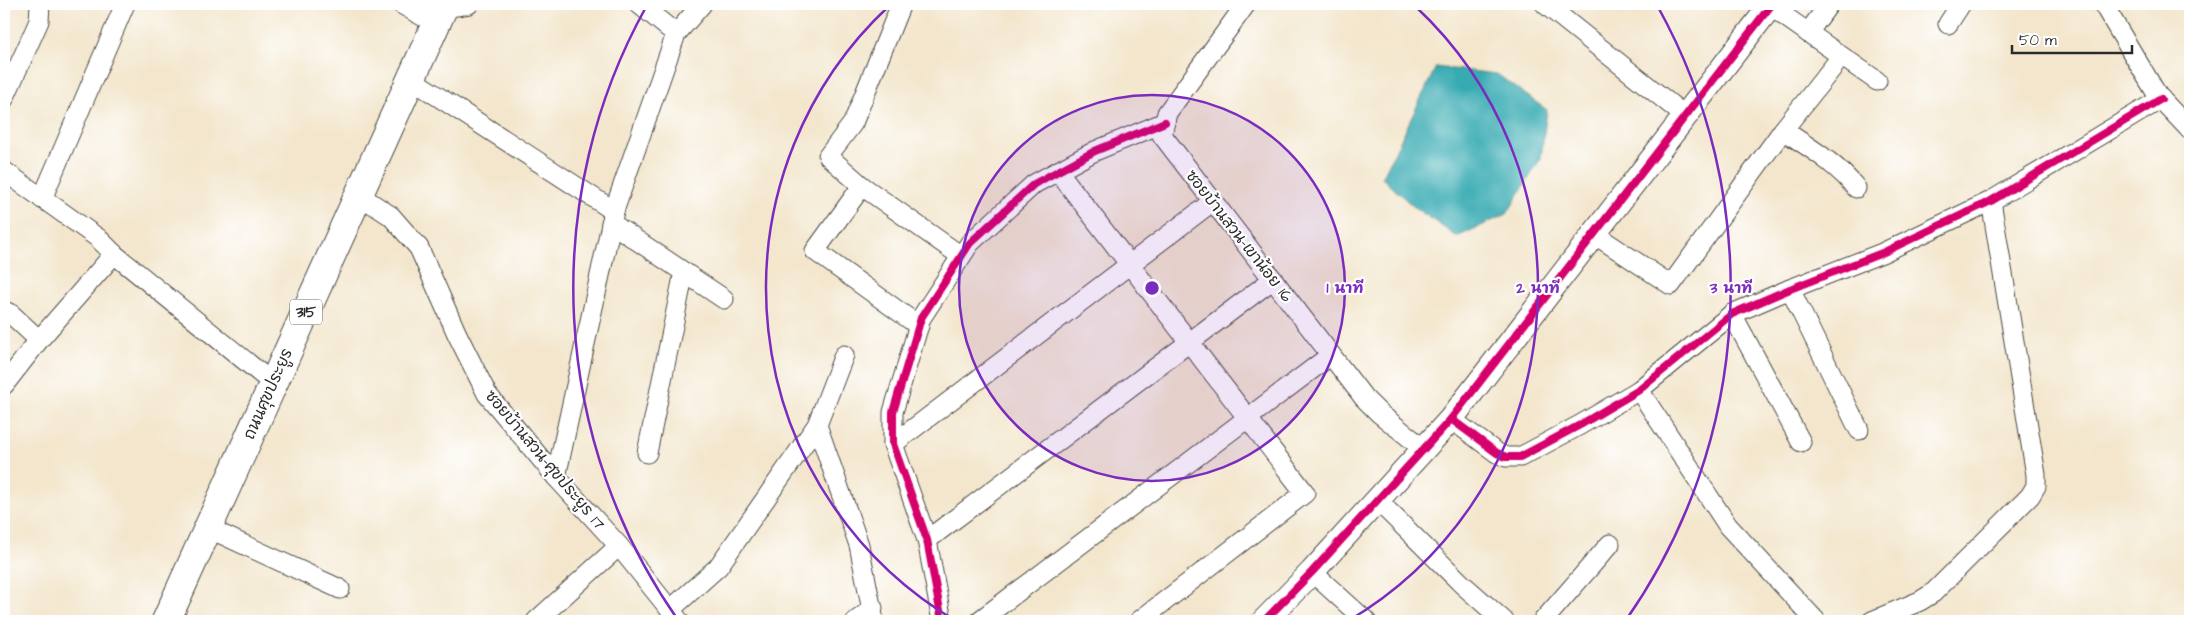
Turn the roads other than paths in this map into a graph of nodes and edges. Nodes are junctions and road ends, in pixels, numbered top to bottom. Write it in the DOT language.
graph roads {
  1 [pos="40,4"];
  2 [pos="125,4"];
  3 [pos="469,4"];
  4 [pos="639,4"];
  5 [pos="702,4"];
  6 [pos="901,4"];
  7 [pos="1246,4"];
  8 [pos="1545,4"];
  9 [pos="1829,4"];
  10 [pos="1961,4"];
  11 [pos="2103,4"];
  12 [pos="1771,5"];
  13 [pos="427,7"];
  14 [pos="1948,24"];
  15 [pos="1808,33"];
  16 [pos="676,34"];
  17 [pos="1841,57"];
  18 [pos="411,79"];
  19 [pos="1877,81"];
  20 [pos="2161,99"];
  21 [pos="4,100"];
  22 [pos="1685,116"];
  23 [pos="1165,122"];
  24 [pos="1783,130"];
  25 [pos="2190,130"];
  26 [pos="4,171"];
  27 [pos="1058,171"];
  28 [pos="862,186"];
  29 [pos="1856,188"];
  30 [pos="359,195"];
  31 [pos="42,199"];
  32 [pos="1991,201"];
  33 [pos="1212,202"];
  34 [pos="612,217"];
  35 [pos="1594,234"];
  36 [pos="114,254"];
  37 [pos="961,256"];
  38 [pos="1130,265"];
  39 [pos="684,272"];
  40 [pos="1272,280"];
  41 [pos="1790,289"];
  42 [pos="724,299"];
  43 [pos="4,311"];
  44 [pos="1732,314"];
  45 [pos="919,326"];
  46 [pos="39,340"];
  47 [pos="1189,342"];
  48 [pos="844,355"];
  49 [pos="1331,355"];
  50 [pos="265,376"];
  51 [pos="4,385"];
  52 [pos="1639,390"];
  53 [pos="1247,418"];
  54 [pos="1451,419"];
  55 [pos="817,424"];
  56 [pos="1859,430"];
  57 [pos="1801,442"];
  58 [pos="893,444"];
  59 [pos="1425,450"];
  60 [pos="647,453"];
  61 [pos="556,477"];
  62 [pos="1378,501"];
  63 [pos="208,528"];
  64 [pos="927,540"];
  65 [pos="1610,544"];
  66 [pos="619,546"];
  67 [pos="1312,572"];
  68 [pos="340,589"];
  69 [pos="1003,614"];
  70 [pos="874,615"];
  71 [pos="674,616"];
  72 [pos="154,621"];
  73 [pos="166,621"];
  74 [pos="536,621"];
  75 [pos="856,621"];
  76 [pos="942,621"];
  77 [pos="979,621"];
  78 [pos="1139,621"];
  79 [pos="1264,621"];
  80 [pos="1366,621"];
  81 [pos="1504,621"];
  82 [pos="1543,621"];
  83 [pos="1816,621"];
  84 [pos="1872,621"];
  1 -- 21 [label="street"];
  2 -- 31 [label="street"];
  3 -- 13 [label="street"];
  4 -- 16 [label="street"];
  5 -- 16 [label="street"];
  6 -- 28 [label="street"];
  7 -- 23 [label="street"];
  8 -- 22 [label="street"];
  9 -- 15 [label="street"];
  10 -- 14 [label="street"];
  11 -- 20 [label="street"];
  12 -- 15 [label="street"];
  12 -- 22 [label="street"];
  13 -- 18 [label="main road, ถนนศุขประยูร / 315"];
  13 -- 50 [label="main road, ถนนศุขประยูร / 315"];
  15 -- 17 [label="street"];
  16 -- 34 [label="street"];
  17 -- 19 [label="street"];
  17 -- 24 [label="street"];
  18 -- 30 [label="main road, ถนนศุขประยูร / 315"];
  18 -- 34 [label="street"];
  20 -- 25 [label="street"];
  20 -- 32 [label="street"];
  22 -- 35 [label="street"];
  23 -- 27 [label="street"];
  23 -- 33 [label="street, ซอยบ้านสวน-เขาน้อย 16"];
  24 -- 29 [label="street"];
  24 -- 35 [label="street"];
  26 -- 31 [label="street"];
  27 -- 37 [label="street"];
  27 -- 38 [label="street"];
  28 -- 37 [label="street"];
  28 -- 45 [label="street"];
  30 -- 61 [label="street, ซอยบ้านสวน-ศุขประยูร 17"];
  30 -- 63 [label="main road, ถนนศุขประยูร / 315"];
  31 -- 36 [label="street"];
  32 -- 41 [label="street"];
  32 -- 84 [label="street"];
  33 -- 38 [label="street"];
  33 -- 40 [label="street, ซอยบ้านสวน-เขาน้อย 16"];
  34 -- 39 [label="street"];
  34 -- 61 [label="street"];
  35 -- 54 [label="street"];
  36 -- 46 [label="street"];
  36 -- 50 [label="street"];
  37 -- 45 [label="street"];
  38 -- 47 [label="street"];
  38 -- 58 [label="street"];
  39 -- 42 [label="street"];
  39 -- 60 [label="street"];
  40 -- 47 [label="street"];
  40 -- 49 [label="street, ซอยบ้านสวน-เขาน้อย 16"];
  41 -- 44 [label="street"];
  41 -- 56 [label="street"];
  43 -- 46 [label="street"];
  44 -- 52 [label="street"];
  44 -- 57 [label="street"];
  45 -- 58 [label="street"];
  46 -- 51 [label="street"];
  47 -- 53 [label="street"];
  47 -- 64 [label="street"];
  48 -- 55 [label="street"];
  49 -- 53 [label="street"];
  49 -- 59 [label="street, ซอยบ้านสวน-เขาน้อย 16"];
  50 -- 72 [label="main road, ถนนศุขประยูร / 315"];
  52 -- 54 [label="street"];
  52 -- 83 [label="street"];
  53 -- 69 [label="street"];
  53 -- 78 [label="street"];
  54 -- 59 [label="street"];
  55 -- 70 [label="street"];
  55 -- 71 [label="street"];
  58 -- 64 [label="street"];
  59 -- 62 [label="street"];
  61 -- 66 [label="street, ซอยบ้านสวน-ศุขประยูร 17"];
  62 -- 67 [label="street"];
  62 -- 81 [label="street"];
  63 -- 68 [label="street"];
  63 -- 73 [label="main road, ถนนศุขประยูร / 315"];
  64 -- 76 [label="street"];
  65 -- 82 [label="street"];
  66 -- 71 [label="street, ซอยบ้านสวน-ศุขประยูร 17"];
  66 -- 74 [label="street"];
  67 -- 79 [label="street"];
  67 -- 80 [label="street"];
  69 -- 77 [label="street"];
  70 -- 75 [label="street"];
}
